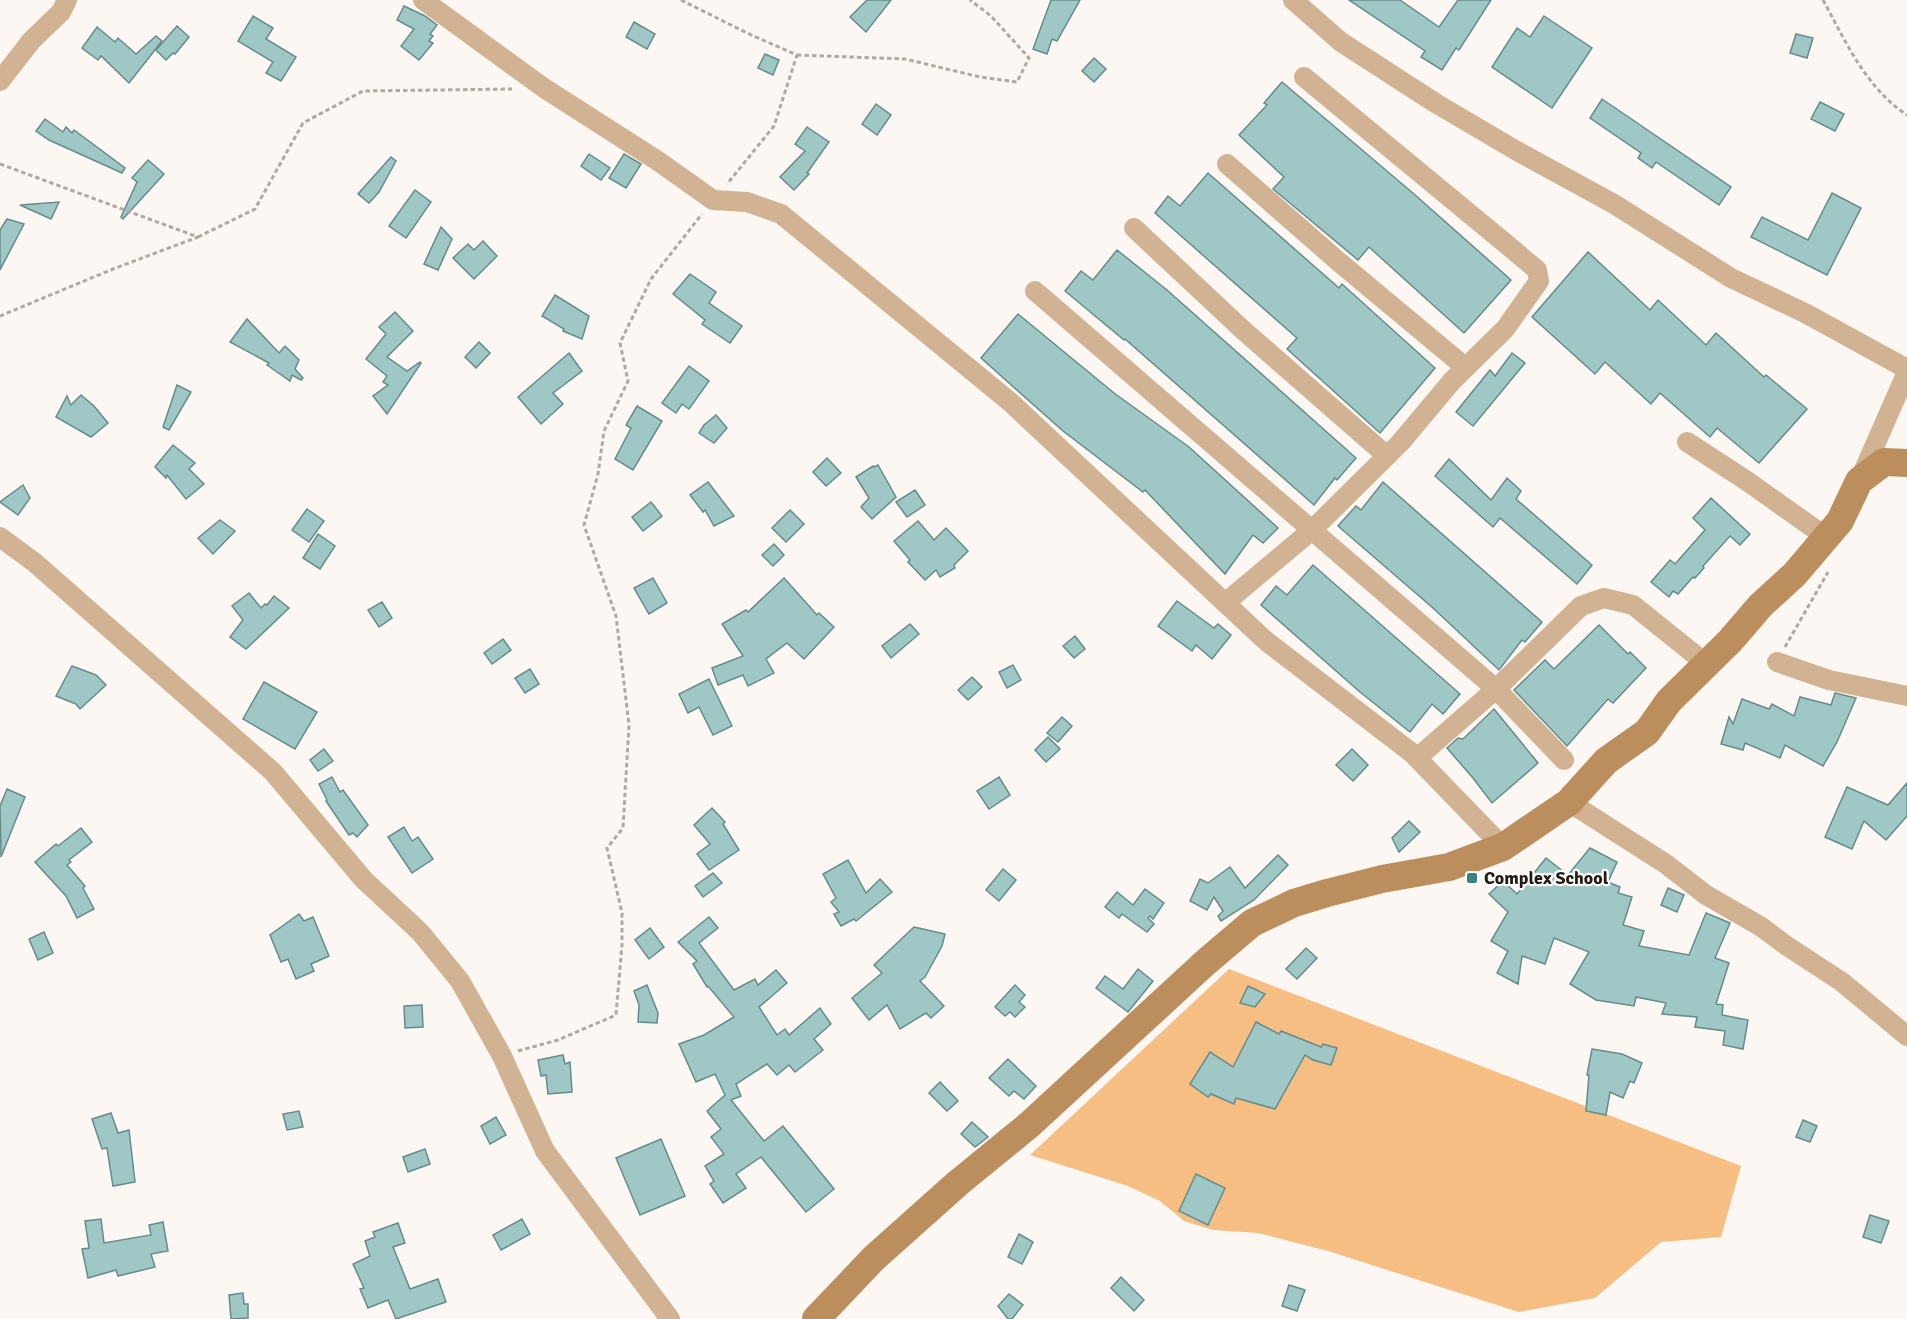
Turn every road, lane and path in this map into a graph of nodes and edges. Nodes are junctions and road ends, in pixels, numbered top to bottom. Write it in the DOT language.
graph roads {
  1 [pos="67,0"];
  2 [pos="423,0"];
  3 [pos="681,0"];
  4 [pos="970,0"];
  5 [pos="1293,0"];
  6 [pos="1823,0"];
  7 [pos="797,56"];
  8 [pos="1304,77"];
  9 [pos="0,81"];
  10 [pos="544,88"];
  11 [pos="1907,115"];
  12 [pos="0,164"];
  13 [pos="1227,164"];
  14 [pos="713,200"];
  15 [pos="1134,228"];
  16 [pos="198,237"];
  17 [pos="1035,291"];
  18 [pos="0,316"];
  19 [pos="1465,367"];
  20 [pos="1907,370"];
  21 [pos="1688,442"];
  22 [pos="1387,456"];
  23 [pos="1907,463"];
  24 [pos="1859,481"];
  25 [pos="1312,530"];
  26 [pos="0,537"];
  27 [pos="1826,537"];
  28 [pos="1833,564"];
  29 [pos="1225,603"];
  30 [pos="1777,662"];
  31 [pos="1705,666"];
  32 [pos="1496,689"];
  33 [pos="1907,696"];
  34 [pos="1417,758"];
  35 [pos="1564,760"];
  36 [pos="1569,802"];
  37 [pos="1503,848"];
  38 [pos="1907,1036"];
  39 [pos="502,1056"];
  40 [pos="670,1319"];
  41 [pos="816,1319"];
  1 -- 9 [label="street"];
  2 -- 10 [label="street"];
  3 -- 7 [label="path"];
  4 -- 7 [label="path"];
  5 -- 20 [label="street"];
  6 -- 11 [label="path"];
  7 -- 14 [label="path"];
  8 -- 19 [label="street"];
  10 -- 14 [label="street"];
  10 -- 16 [label="path"];
  12 -- 16 [label="path"];
  13 -- 19 [label="street"];
  14 -- 29 [label="street"];
  14 -- 39 [label="path"];
  15 -- 22 [label="street"];
  16 -- 18 [label="path"];
  17 -- 25 [label="street"];
  19 -- 22 [label="street"];
  20 -- 24 [label="street"];
  21 -- 27 [label="street"];
  22 -- 25 [label="street"];
  23 -- 24 [label="main road"];
  24 -- 27 [label="main road"];
  25 -- 29 [label="street"];
  25 -- 32 [label="street"];
  26 -- 39 [label="street"];
  27 -- 31 [label="main road"];
  28 -- 30 [label="path"];
  29 -- 34 [label="street"];
  30 -- 33 [label="street"];
  31 -- 32 [label="street"];
  31 -- 36 [label="main road"];
  32 -- 34 [label="street"];
  32 -- 35 [label="street"];
  34 -- 37 [label="street"];
  36 -- 37 [label="main road"];
  36 -- 38 [label="street"];
  37 -- 41 [label="main road"];
  39 -- 40 [label="street"];
}
